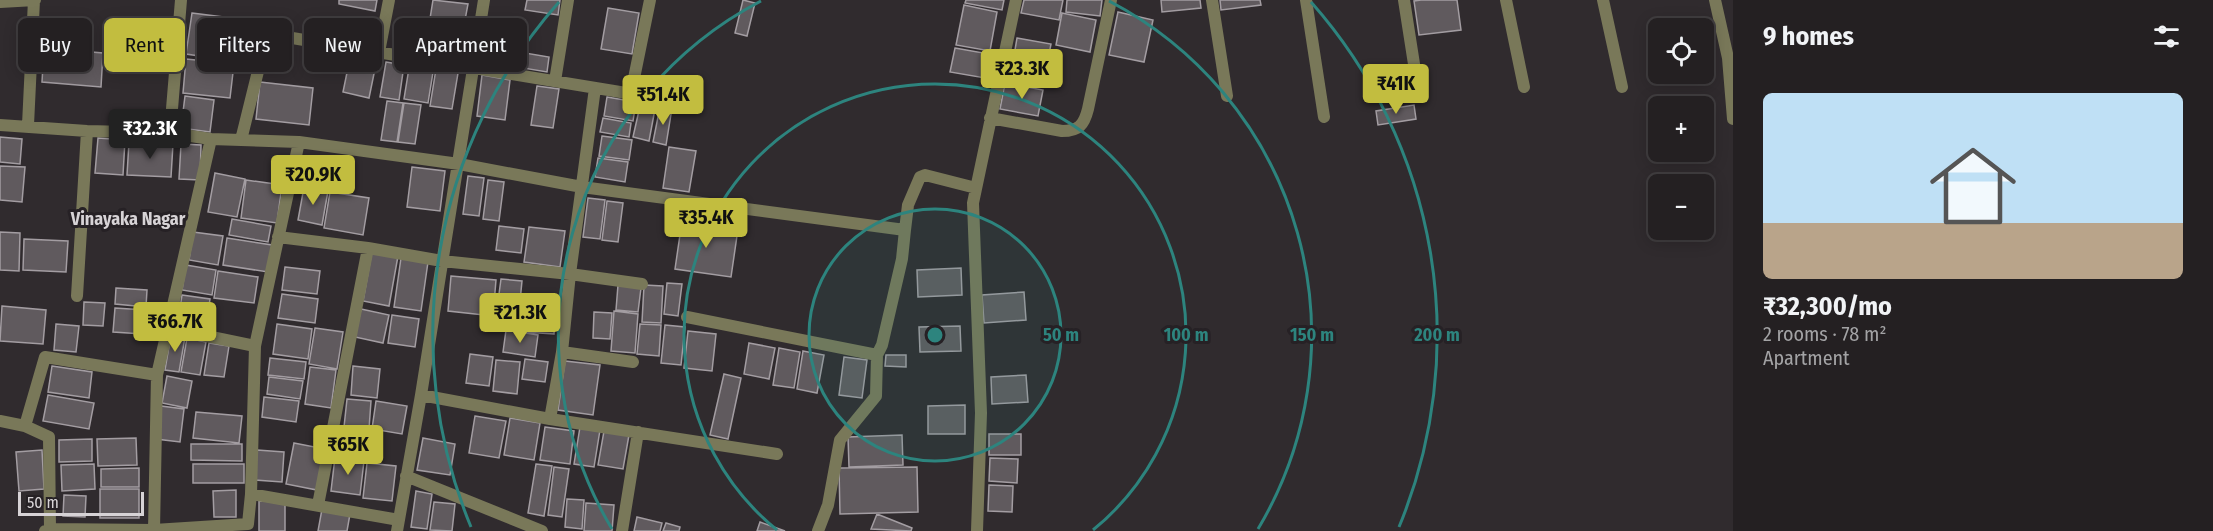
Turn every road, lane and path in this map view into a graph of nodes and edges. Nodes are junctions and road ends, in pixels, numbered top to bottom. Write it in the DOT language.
graph roads {
  1 [pos="34,0"];
  2 [pos="182,0"];
  3 [pos="389,0"];
  4 [pos="484,0"];
  5 [pos="568,0"];
  6 [pos="650,0"];
  7 [pos="1016,0"];
  8 [pos="1111,0"];
  9 [pos="1212,0"];
  10 [pos="1306,0"];
  11 [pos="1404,0"];
  12 [pos="1506,0"];
  13 [pos="1603,0"];
  14 [pos="1715,0"];
  15 [pos="0,2"];
  16 [pos="481,18"];
  17 [pos="382,36"];
  18 [pos="304,40"];
  19 [pos="472,72"];
  20 [pos="493,72"];
  21 [pos="555,81"];
  22 [pos="1524,87"];
  23 [pos="1622,87"];
  24 [pos="595,88"];
  25 [pos="631,93"];
  26 [pos="1227,96"];
  27 [pos="1419,96"];
  28 [pos="687,103"];
  29 [pos="1323,117"];
  30 [pos="990,118"];
  31 [pos="1733,119"];
  32 [pos="0,125"];
  33 [pos="28,125"];
  34 [pos="87,131"];
  35 [pos="170,134"];
  36 [pos="211,139"];
  37 [pos="241,140"];
  38 [pos="299,142"];
  39 [pos="459,164"];
  40 [pos="582,187"];
  41 [pos="976,188"];
  42 [pos="904,230"];
  43 [pos="278,237"];
  44 [pos="368,248"];
  45 [pos="442,261"];
  46 [pos="570,273"];
  47 [pos="642,284"];
  48 [pos="77,296"];
  49 [pos="687,317"];
  50 [pos="168,328"];
  51 [pos="255,346"];
  52 [pos="562,352"];
  53 [pos="877,356"];
  54 [pos="633,362"];
  55 [pos="157,375"];
  56 [pos="421,395"];
  57 [pos="550,418"];
  58 [pos="0,421"];
  59 [pos="25,426"];
  60 [pos="638,432"];
  61 [pos="777,454"];
  62 [pos="406,476"];
  63 [pos="251,494"];
  64 [pos="318,505"];
  65 [pos="398,526"];
  66 [pos="47,530"];
  67 [pos="154,530"];
  68 [pos="542,531"];
  69 [pos="622,531"];
  70 [pos="818,531"];
  71 [pos="977,531"];
  1 -- 15 [label="street"];
  1 -- 33 [label="street"];
  2 -- 35 [label="street"];
  3 -- 17 [label="street"];
  4 -- 16 [label="street"];
  5 -- 21 [label="street"];
  6 -- 25 [label="street"];
  7 -- 30 [label="street"];
  8 -- 30 [label="street"];
  9 -- 26 [label="street"];
  10 -- 29 [label="street"];
  11 -- 27 [label="street"];
  12 -- 22 [label="street"];
  13 -- 23 [label="street"];
  14 -- 31 [label="street"];
  18 -- 37 [label="street"];
  19 -- 39 [label="street"];
  20 -- 21 [label="street"];
  21 -- 24 [label="street"];
  24 -- 25 [label="street"];
  24 -- 40 [label="street"];
  25 -- 28 [label="street"];
  30 -- 41 [label="street"];
  32 -- 33 [label="street"];
  33 -- 34 [label="street"];
  34 -- 35 [label="street"];
  34 -- 48 [label="street"];
  35 -- 36 [label="street"];
  36 -- 37 [label="street"];
  36 -- 50 [label="street"];
  37 -- 38 [label="street"];
  38 -- 39 [label="street"];
  38 -- 43 [label="street"];
  39 -- 40 [label="street"];
  39 -- 45 [label="street"];
  40 -- 42 [label="street"];
  40 -- 46 [label="street"];
  41 -- 42 [label="street"];
  41 -- 71 [label="street"];
  42 -- 53 [label="street"];
  43 -- 44 [label="street"];
  43 -- 51 [label="street"];
  44 -- 45 [label="street"];
  44 -- 64 [label="street"];
  45 -- 46 [label="street"];
  45 -- 56 [label="street"];
  46 -- 47 [label="street"];
  46 -- 52 [label="street"];
  49 -- 53 [label="street"];
  50 -- 51 [label="street"];
  50 -- 55 [label="street"];
  51 -- 63 [label="street"];
  52 -- 54 [label="street"];
  52 -- 57 [label="street"];
  53 -- 70 [label="street"];
  55 -- 59 [label="street"];
  55 -- 67 [label="street"];
  56 -- 57 [label="street"];
  56 -- 62 [label="street"];
  57 -- 60 [label="street"];
  58 -- 59 [label="street"];
  59 -- 66 [label="street"];
  60 -- 61 [label="street"];
  60 -- 69 [label="street"];
  62 -- 65 [label="street"];
  62 -- 68 [label="street"];
  63 -- 64 [label="street"];
  63 -- 67 [label="street"];
  64 -- 65 [label="street"];
  66 -- 67 [label="street"];
}
